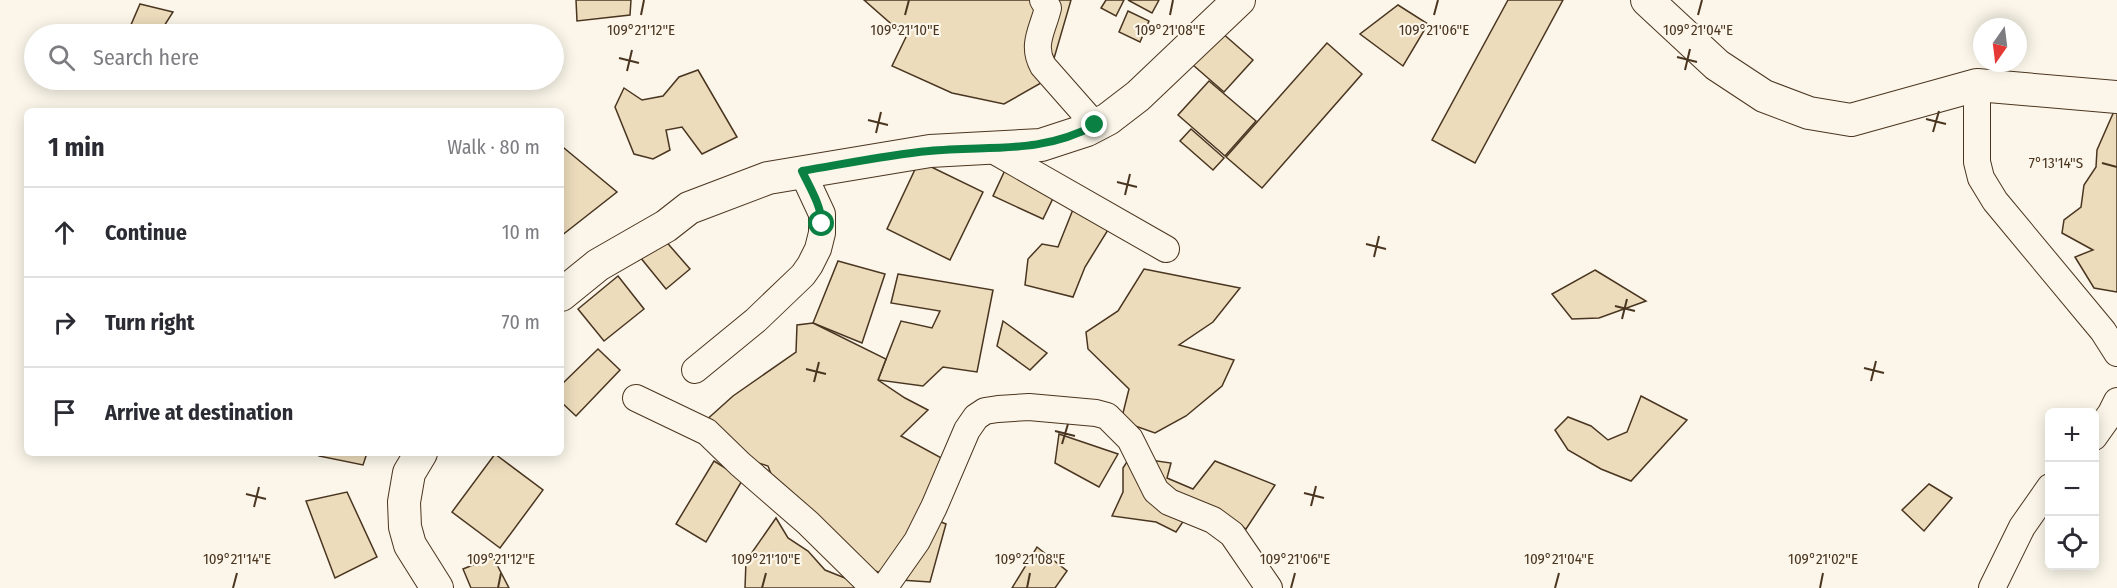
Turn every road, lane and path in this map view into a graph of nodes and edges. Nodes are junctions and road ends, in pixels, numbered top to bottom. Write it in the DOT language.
graph roads {
  1 [pos="1042,0"];
  2 [pos="1239,0"];
  3 [pos="1647,0"];
  4 [pos="1977,85"];
  5 [pos="2117,97"];
  6 [pos="1095,125"];
  7 [pos="991,149"];
  8 [pos="802,171"];
  9 [pos="1166,249"];
  10 [pos="564,293"];
  11 [pos="2117,353"];
  12 [pos="695,370"];
  13 [pos="636,398"];
  14 [pos="2117,401"];
  15 [pos="2099,430"];
  16 [pos="419,456"];
  17 [pos="2045,493"];
  18 [pos="437,588"];
  19 [pos="874,588"];
  20 [pos="884,588"];
  21 [pos="1269,588"];
  22 [pos="1992,588"];
  1 -- 6 [label="street"];
  2 -- 6 [label="street"];
  3 -- 4 [label="street"];
  4 -- 5 [label="street"];
  4 -- 11 [label="street"];
  6 -- 7 [label="street"];
  7 -- 8 [label="street"];
  7 -- 9 [label="street"];
  8 -- 10 [label="street"];
  8 -- 12 [label="street"];
  13 -- 19 [label="street"];
  14 -- 15 [label="street"];
  16 -- 18 [label="street"];
  17 -- 22 [label="street"];
  20 -- 21 [label="street"];
}
